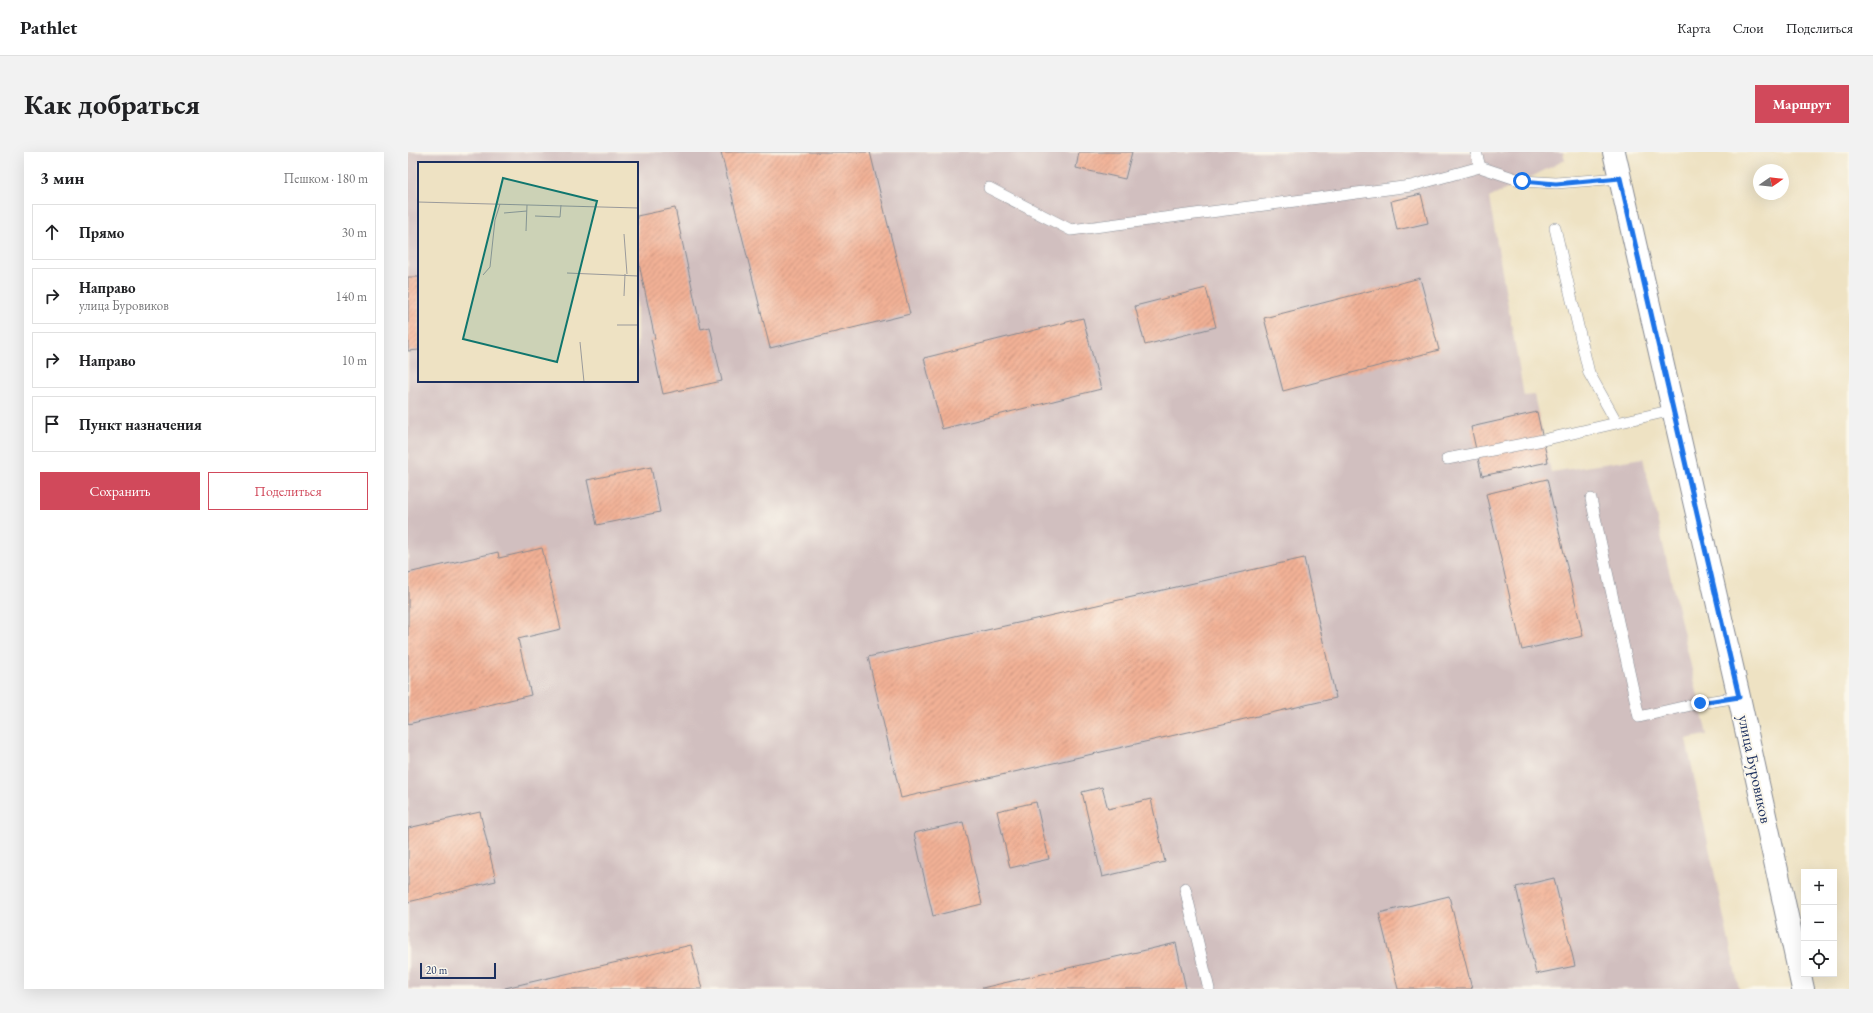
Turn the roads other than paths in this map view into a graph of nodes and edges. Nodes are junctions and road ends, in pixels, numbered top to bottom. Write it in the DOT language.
graph roads {
  1 [pos="1476,152"];
  2 [pos="1614,152"];
  3 [pos="1480,167"];
  4 [pos="1620,178"];
  5 [pos="989,188"];
  6 [pos="1555,228"];
  7 [pos="1673,410"];
  8 [pos="1617,423"];
  9 [pos="1447,459"];
  10 [pos="1591,499"];
  11 [pos="1739,697"];
  12 [pos="1185,888"];
  13 [pos="1208,989"];
  14 [pos="1803,989"];
  1 -- 3 [label="lane"];
  2 -- 4 [label="street, улица Буровиков"];
  3 -- 4 [label="lane"];
  3 -- 5 [label="lane"];
  4 -- 7 [label="street, улица Буровиков"];
  6 -- 8 [label="lane"];
  7 -- 8 [label="lane"];
  7 -- 11 [label="street, улица Буровиков"];
  8 -- 9 [label="lane"];
  10 -- 11 [label="lane"];
  11 -- 14 [label="street, улица Буровиков"];
  12 -- 13 [label="lane"];
}
